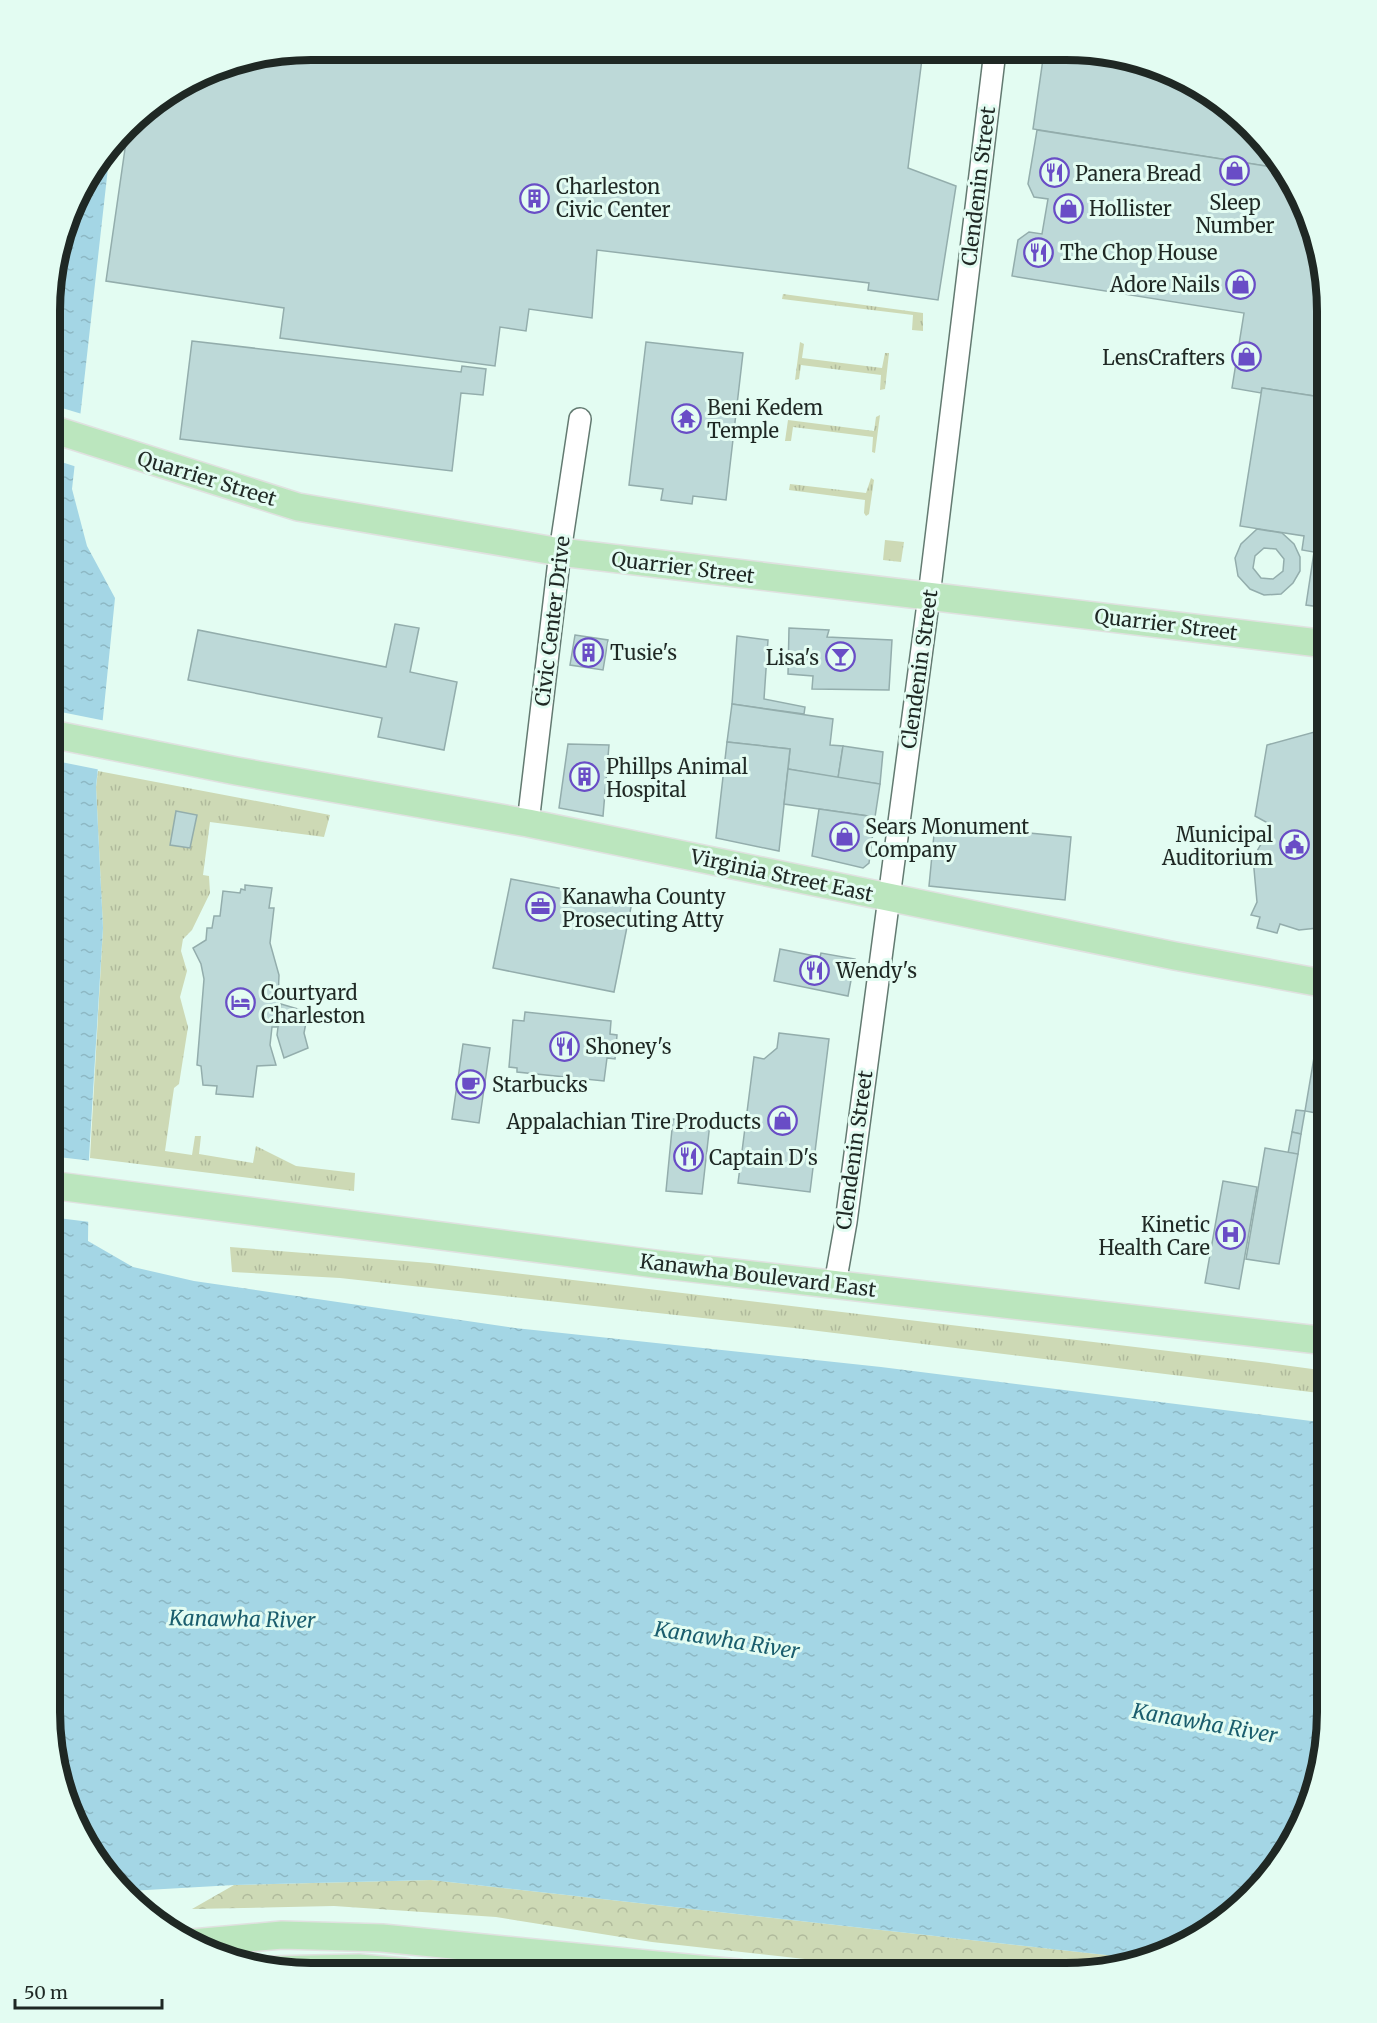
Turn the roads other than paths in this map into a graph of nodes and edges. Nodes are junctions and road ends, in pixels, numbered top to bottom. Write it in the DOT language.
graph roads {
  1 [pos="994,60"];
  2 [pos="580,419"];
  3 [pos="60,432"];
  4 [pos="560,552"];
  5 [pos="929,596"];
  6 [pos="1317,643"];
  7 [pos="60,736"];
  8 [pos="528,823"];
  9 [pos="887,897"];
  10 [pos="1317,982"];
  11 [pos="60,1186"];
  12 [pos="835,1284"];
  13 [pos="1317,1340"];
  14 [pos="208,1941"];
  15 [pos="636,1963"];
  1 -- 5 [label="street, Clendenin Street"];
  2 -- 4 [label="street, Civic Center Drive"];
  3 -- 4 [label="main road, Quarrier Street"];
  4 -- 5 [label="main road, Quarrier Street"];
  4 -- 8 [label="street, Civic Center Drive"];
  5 -- 6 [label="main road, Quarrier Street"];
  5 -- 9 [label="street, Clendenin Street"];
  7 -- 8 [label="main road, Virginia Street East"];
  8 -- 9 [label="main road, Virginia Street East"];
  9 -- 10 [label="main road, Virginia Street East"];
  9 -- 12 [label="street, Clendenin Street"];
  11 -- 12 [label="main road, Kanawha Boulevard East"];
  12 -- 13 [label="main road, Kanawha Boulevard East"];
  14 -- 15 [label="main road"];
}
